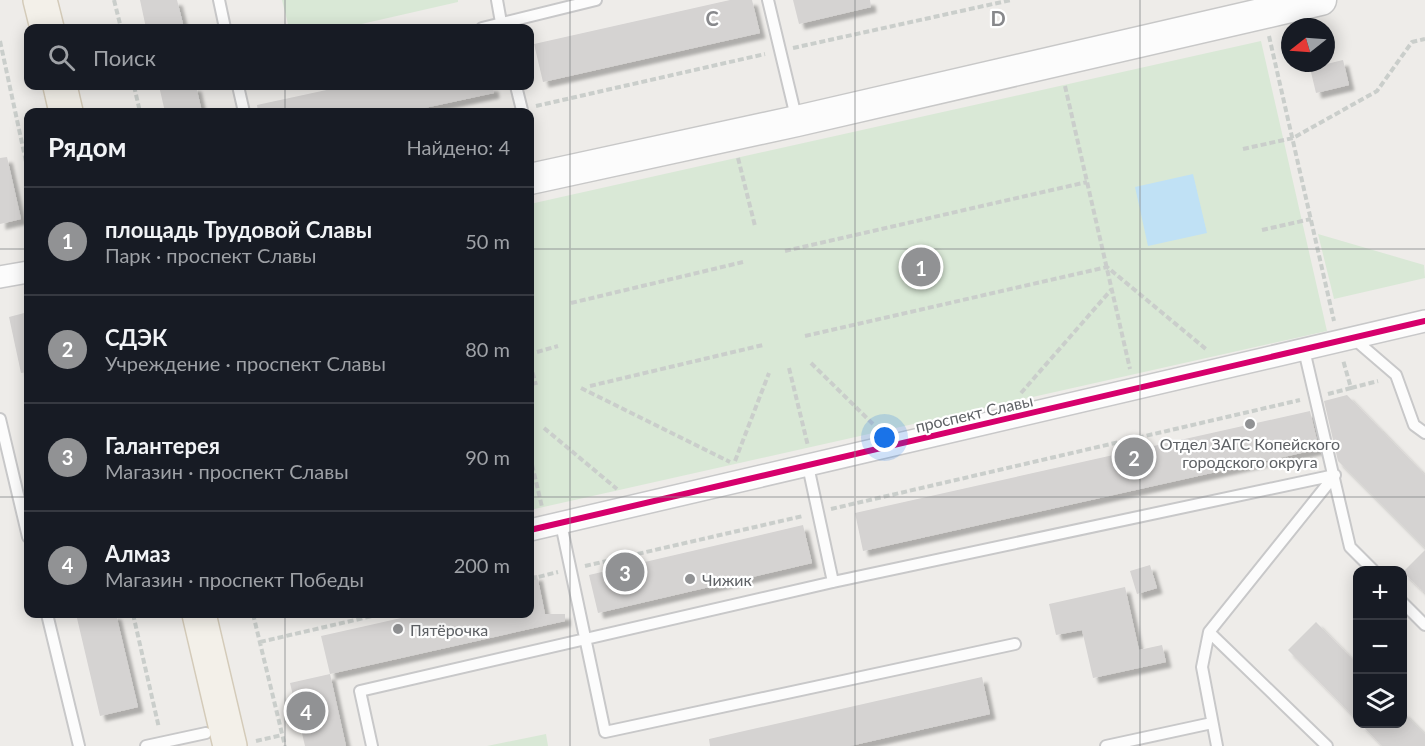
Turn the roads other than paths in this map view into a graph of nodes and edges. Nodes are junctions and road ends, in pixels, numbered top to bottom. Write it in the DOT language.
graph roads {
  1 [pos="40,0"];
  2 [pos="60,0"];
  3 [pos="219,0"];
  4 [pos="497,0"];
  5 [pos="596,0"];
  6 [pos="768,0"];
  7 [pos="1321,0"];
  8 [pos="46,24"];
  9 [pos="66,24"];
  10 [pos="224,24"];
  11 [pos="502,24"];
  12 [pos="509,24"];
  13 [pos="61,90"];
  14 [pos="80,90"];
  15 [pos="239,90"];
  16 [pos="517,90"];
  17 [pos="65,108"];
  18 [pos="85,108"];
  19 [pos="243,108"];
  20 [pos="522,108"];
  21 [pos="797,121"];
  22 [pos="534,178"];
  23 [pos="24,273"];
  24 [pos="0,278"];
  25 [pos="1425,321"];
  26 [pos="1346,340"];
  27 [pos="1304,350"];
  28 [pos="0,419"];
  29 [pos="1425,433"];
  30 [pos="808,457"];
  31 [pos="1335,475"];
  32 [pos="24,520"];
  33 [pos="561,524"];
  34 [pos="534,529"];
  35 [pos="1369,566"];
  36 [pos="833,582"];
  37 [pos="1407,607"];
  38 [pos="48,618"];
  39 [pos="181,618"];
  40 [pos="200,618"];
  41 [pos="1425,625"];
  42 [pos="1209,632"];
  43 [pos="586,640"];
  44 [pos="1015,644"];
  45 [pos="1212,723"];
  46 [pos="224,742"];
  47 [pos="79,746"];
  48 [pos="146,746"];
  49 [pos="372,746"];
  50 [pos="1106,746"];
  51 [pos="1217,746"];
  52 [pos="1327,746"];
  1 -- 8 [label="main road"];
  2 -- 9 [label="main road"];
  3 -- 10 [label="lane"];
  4 -- 11 [label="lane"];
  5 -- 12 [label="lane"];
  6 -- 21 [label="lane"];
  7 -- 21 [label="main road"];
  13 -- 17 [label="main road"];
  14 -- 18 [label="main road"];
  15 -- 19 [label="lane"];
  16 -- 20 [label="lane"];
  21 -- 22 [label="main road"];
  23 -- 24 [label="street"];
  25 -- 26 [label="street, проспект Славы"];
  26 -- 27 [label="street, проспект Славы"];
  26 -- 29 [label="lane"];
  27 -- 30 [label="street, проспект Славы"];
  27 -- 31 [label="lane"];
  28 -- 32 [label="lane"];
  30 -- 33 [label="street, проспект Славы"];
  30 -- 36 [label="lane"];
  31 -- 35 [label="lane"];
  31 -- 36 [label="lane"];
  31 -- 42 [label="lane"];
  33 -- 34 [label="street, проспект Славы"];
  33 -- 43 [label="lane"];
  36 -- 43 [label="lane"];
  37 -- 41 [label="lane"];
  38 -- 47 [label="lane"];
  39 -- 46 [label="main road"];
  40 -- 46 [label="main road"];
  42 -- 45 [label="lane"];
  42 -- 52 [label="lane"];
  43 -- 44 [label="lane"];
  43 -- 49 [label="lane"];
  45 -- 50 [label="lane"];
  45 -- 51 [label="lane"];
  46 -- 48 [label="lane"];
}
